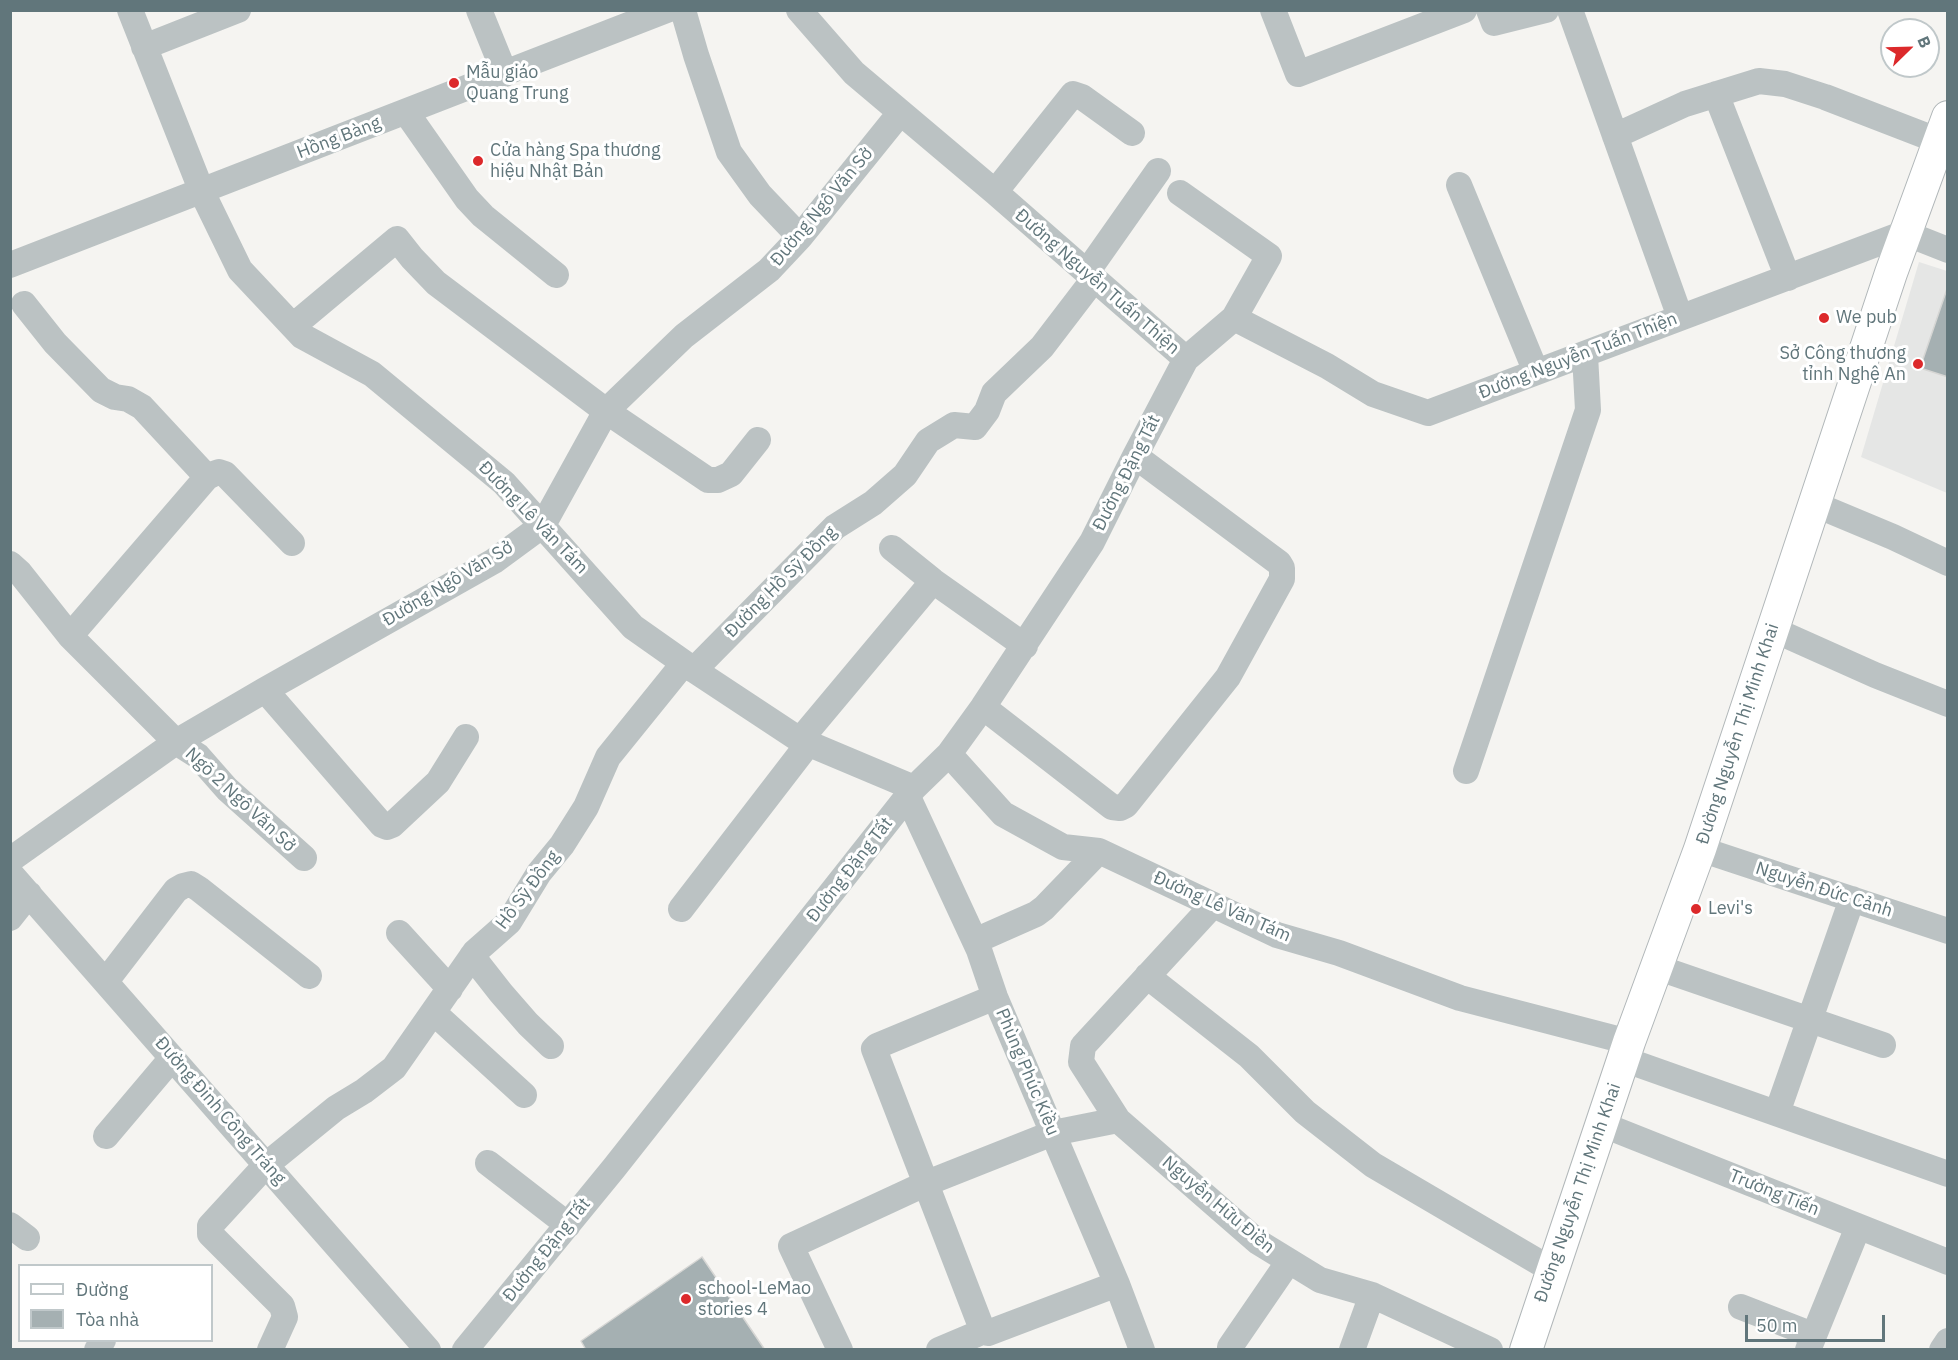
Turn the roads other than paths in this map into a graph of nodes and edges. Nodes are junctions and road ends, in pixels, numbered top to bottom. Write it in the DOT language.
graph roads {
  1 [pos="130,10"];
  2 [pos="238,10"];
  3 [pos="479,10"];
  4 [pos="667,10"];
  5 [pos="683,10"];
  6 [pos="799,10"];
  7 [pos="1273,10"];
  8 [pos="1464,10"];
  9 [pos="1489,10"];
  10 [pos="1546,10"];
  11 [pos="1570,10"];
  12 [pos="144,47"];
  13 [pos="505,74"];
  14 [pos="1716,94"];
  15 [pos="406,112"];
  16 [pos="900,113"];
  17 [pos="1943,129"];
  18 [pos="1132,133"];
  19 [pos="1615,136"];
  20 [pos="1158,171"];
  21 [pos="1459,185"];
  22 [pos="202,192"];
  23 [pos="995,192"];
  24 [pos="1180,193"];
  25 [pos="1905,233"];
  26 [pos="800,237"];
  27 [pos="1947,249"];
  28 [pos="10,265"];
  29 [pos="556,275"];
  30 [pos="1090,275"];
  31 [pos="1788,278"];
  32 [pos="24,304"];
  33 [pos="1680,317"];
  34 [pos="1234,318"];
  35 [pos="293,326"];
  36 [pos="1585,355"];
  37 [pos="1186,359"];
  38 [pos="1536,372"];
  39 [pos="606,411"];
  40 [pos="758,440"];
  41 [pos="1135,456"];
  42 [pos="207,477"];
  43 [pos="1814,504"];
  44 [pos="543,525"];
  45 [pos="292,543"];
  46 [pos="892,548"];
  47 [pos="1947,563"];
  48 [pos="10,564"];
  49 [pos="933,581"];
  50 [pos="1772,630"];
  51 [pos="70,636"];
  52 [pos="1025,646"];
  53 [pos="689,667"];
  54 [pos="265,690"];
  55 [pos="1947,704"];
  56 [pos="983,707"];
  57 [pos="466,737"];
  58 [pos="176,742"];
  59 [pos="804,742"];
  60 [pos="949,753"];
  61 [pos="1466,771"];
  62 [pos="911,792"];
  63 [pos="1700,849"];
  64 [pos="1099,851"];
  65 [pos="304,858"];
  66 [pos="10,860"];
  67 [pos="10,873"];
  68 [pos="28,894"];
  69 [pos="1852,899"];
  70 [pos="1213,905"];
  71 [pos="681,909"];
  72 [pos="10,918"];
  73 [pos="1947,931"];
  74 [pos="399,933"];
  75 [pos="975,941"];
  76 [pos="472,956"];
  77 [pos="1656,967"];
  78 [pos="309,976"];
  79 [pos="1147,976"];
  80 [pos="106,981"];
  81 [pos="450,989"];
  82 [pos="995,997"];
  83 [pos="433,1012"];
  84 [pos="1810,1019"];
  85 [pos="1883,1045"];
  86 [pos="551,1046"];
  87 [pos="1626,1051"];
  88 [pos="172,1058"];
  89 [pos="524,1095"];
  90 [pos="1777,1113"];
  91 [pos="1118,1120"];
  92 [pos="1601,1124"];
  93 [pos="1053,1133"];
  94 [pos="106,1136"];
  95 [pos="488,1162"];
  96 [pos="266,1165"];
  97 [pos="1947,1174"];
  98 [pos="927,1183"];
  99 [pos="568,1225"];
  100 [pos="1858,1227"];
  101 [pos="1289,1261"];
  102 [pos="1947,1262"];
  103 [pos="1552,1270"];
  104 [pos="1117,1284"];
  105 [pos="1372,1296"];
  106 [pos="1740,1306"];
  107 [pos="984,1331"];
  108 [pos="1947,1341"];
  109 [pos="1810,1342"];
  110 [pos="1230,1347"];
  111 [pos="270,1350"];
  112 [pos="429,1350"];
  113 [pos="465,1350"];
  114 [pos="840,1350"];
  115 [pos="939,1350"];
  116 [pos="1142,1350"];
  117 [pos="1352,1350"];
  118 [pos="1490,1350"];
  119 [pos="1526,1350"];
  120 [pos="1942,1350"];
  1 -- 12 [label="street, Đường Lê Văn Tám"];
  2 -- 12 [label="street"];
  3 -- 13 [label="street"];
  4 -- 13 [label="street, Hồng Bàng"];
  5 -- 26 [label="street"];
  6 -- 16 [label="street, Đường Nguyễn Tuấn Thiện"];
  7 -- 8 [label="street"];
  9 -- 10 [label="street"];
  11 -- 19 [label="street"];
  12 -- 22 [label="street, Đường Lê Văn Tám"];
  13 -- 15 [label="street, Hồng Bàng"];
  14 -- 17 [label="street"];
  14 -- 19 [label="street"];
  14 -- 31 [label="street"];
  15 -- 22 [label="street, Hồng Bàng"];
  15 -- 29 [label="street"];
  16 -- 23 [label="street, Đường Nguyễn Tuấn Thiện"];
  16 -- 26 [label="street, Đường Ngô Văn Sở"];
  17 -- 25 [label="main road, Đường Nguyễn Thị Minh Khai"];
  18 -- 23 [label="street"];
  19 -- 33 [label="street"];
  20 -- 30 [label="street"];
  21 -- 38 [label="street"];
  22 -- 28 [label="street, Hồng Bàng"];
  22 -- 35 [label="street, Đường Lê Văn Tám"];
  23 -- 30 [label="street, Đường Nguyễn Tuấn Thiện"];
  24 -- 34 [label="street"];
  25 -- 27 [label="street"];
  25 -- 31 [label="street, Đường Nguyễn Tuấn Thiện"];
  25 -- 43 [label="main road, Đường Nguyễn Thị Minh Khai"];
  26 -- 39 [label="street, Đường Ngô Văn Sở"];
  30 -- 37 [label="street, Đường Nguyễn Tuấn Thiện"];
  30 -- 53 [label="street, Đường Hồ Sỹ Đồng"];
  31 -- 33 [label="street, Đường Nguyễn Tuấn Thiện"];
  32 -- 42 [label="street"];
  33 -- 36 [label="street, Đường Nguyễn Tuấn Thiện"];
  34 -- 37 [label="street, Đường Nguyễn Tuấn Thiện"];
  34 -- 38 [label="street, Đường Nguyễn Tuấn Thiện"];
  35 -- 39 [label="street"];
  35 -- 44 [label="street, Đường Lê Văn Tám"];
  36 -- 38 [label="street, Đường Nguyễn Tuấn Thiện"];
  36 -- 61 [label="street"];
  37 -- 41 [label="street, Đường Đặng Tất"];
  39 -- 40 [label="street"];
  39 -- 44 [label="street, Đường Ngô Văn Sở"];
  41 -- 52 [label="street, Đường Đặng Tất"];
  41 -- 56 [label="street"];
  42 -- 45 [label="street"];
  42 -- 51 [label="street"];
  43 -- 47 [label="street"];
  43 -- 50 [label="main road, Đường Nguyễn Thị Minh Khai"];
  44 -- 53 [label="street, Đường Lê Văn Tám"];
  44 -- 54 [label="street, Đường Ngô Văn Sở"];
  46 -- 49 [label="street"];
  48 -- 51 [label="street, Ngõ 2 Ngô Văn Sở"];
  49 -- 52 [label="street"];
  49 -- 59 [label="street"];
  50 -- 55 [label="street"];
  50 -- 63 [label="main road, Đường Nguyễn Thị Minh Khai"];
  51 -- 58 [label="street, Ngõ 2 Ngô Văn Sở"];
  52 -- 56 [label="street, Đường Đặng Tất"];
  53 -- 59 [label="street, Đường Lê Văn Tám"];
  53 -- 76 [label="street, Hồ Sỹ Đồng"];
  54 -- 57 [label="street"];
  54 -- 58 [label="street, Đường Ngô Văn Sở"];
  56 -- 60 [label="street, Đường Đặng Tất"];
  58 -- 65 [label="street, Ngõ 2 Ngô Văn Sở"];
  58 -- 66 [label="street, Đường Ngô Văn Sở"];
  59 -- 62 [label="street, Đường Lê Văn Tám"];
  59 -- 71 [label="street"];
  60 -- 62 [label="street, Đường Đặng Tất"];
  60 -- 64 [label="street, Đường Lê Văn Tám"];
  62 -- 75 [label="street, Phùng Phúc Kiều"];
  62 -- 99 [label="street, Đường Đặng Tất"];
  63 -- 69 [label="street, Nguyễn Đức Cảnh"];
  63 -- 77 [label="main road, Đường Nguyễn Thị Minh Khai"];
  64 -- 70 [label="street, Đường Lê Văn Tám"];
  64 -- 75 [label="street"];
  67 -- 68 [label="street, Đường Đinh Công Tráng"];
  68 -- 72 [label="street"];
  68 -- 80 [label="street, Đường Đinh Công Tráng"];
  69 -- 73 [label="street, Nguyễn Đức Cảnh"];
  69 -- 84 [label="street"];
  70 -- 79 [label="street, Nguyễn Hữu Điền"];
  70 -- 87 [label="street, Đường Lê Văn Tám"];
  74 -- 81 [label="street"];
  75 -- 82 [label="street, Phùng Phúc Kiều"];
  76 -- 81 [label="street, Hồ Sỹ Đồng"];
  76 -- 86 [label="street"];
  77 -- 84 [label="street"];
  77 -- 87 [label="main road, Đường Nguyễn Thị Minh Khai"];
  78 -- 80 [label="street"];
  79 -- 91 [label="street, Nguyễn Hữu Điền"];
  79 -- 103 [label="street"];
  80 -- 88 [label="street, Đường Đinh Công Tráng"];
  81 -- 83 [label="street, Hồ Sỹ Đồng"];
  82 -- 93 [label="street, Phùng Phúc Kiều"];
  82 -- 98 [label="street"];
  83 -- 89 [label="street"];
  83 -- 96 [label="street, Hồ Sỹ Đồng"];
  84 -- 85 [label="street"];
  84 -- 90 [label="street"];
  87 -- 90 [label="street, Đường Lê Văn Tám"];
  87 -- 92 [label="main road, Đường Nguyễn Thị Minh Khai"];
  88 -- 94 [label="street"];
  88 -- 96 [label="street, Đường Đinh Công Tráng"];
  90 -- 97 [label="street, Đường Lê Văn Tám"];
  91 -- 93 [label="street"];
  91 -- 101 [label="street, Nguyễn Hữu Điền"];
  92 -- 100 [label="street, Trường Tiến"];
  92 -- 103 [label="main road, Đường Nguyễn Thị Minh Khai"];
  93 -- 98 [label="street"];
  93 -- 104 [label="street, Phùng Phúc Kiều"];
  95 -- 99 [label="street"];
  96 -- 111 [label="street, Hồ Sỹ Đồng"];
  96 -- 112 [label="street, Đường Đinh Công Tráng"];
  98 -- 107 [label="street"];
  98 -- 114 [label="street"];
  99 -- 113 [label="street, Đường Đặng Tất"];
  100 -- 102 [label="street, Trường Tiến"];
  100 -- 109 [label="street"];
  101 -- 105 [label="street, Nguyễn Hữu Điền"];
  101 -- 110 [label="street"];
  103 -- 119 [label="main road, Đường Nguyễn Thị Minh Khai"];
  104 -- 107 [label="street"];
  104 -- 116 [label="street, Phùng Phúc Kiều"];
  105 -- 117 [label="street"];
  105 -- 118 [label="street, Nguyễn Hữu Điền"];
  106 -- 109 [label="street"];
  107 -- 115 [label="street"];
  108 -- 120 [label="street"];
}
